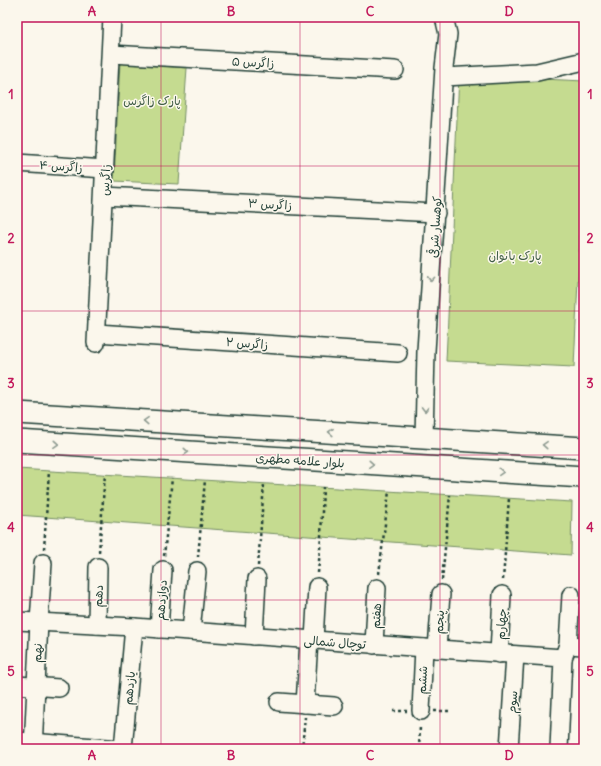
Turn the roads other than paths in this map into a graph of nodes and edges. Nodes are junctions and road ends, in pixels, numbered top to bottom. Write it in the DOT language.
graph roads {
  1 [pos="112,17"];
  2 [pos="444,17"];
  3 [pos="111,54"];
  4 [pos="584,61"];
  5 [pos="395,70"];
  6 [pos="444,77"];
  7 [pos="17,163"];
  8 [pos="105,169"];
  9 [pos="104,196"];
  10 [pos="436,213"];
  11 [pos="96,338"];
  12 [pos="398,353"];
  13 [pos="17,413"];
  14 [pos="424,438"];
  15 [pos="17,442"];
  16 [pos="584,448"];
  17 [pos="584,478"];
  18 [pos="43,563"];
  19 [pos="98,567"];
  20 [pos="163,570"];
  21 [pos="197,571"];
  22 [pos="257,579"];
  23 [pos="317,587"];
  24 [pos="377,588"];
  25 [pos="441,594"];
  26 [pos="502,595"];
  27 [pos="571,595"];
  28 [pos="17,621"];
  29 [pos="38,622"];
  30 [pos="97,625"];
  31 [pos="134,627"];
  32 [pos="159,629"];
  33 [pos="191,632"];
  34 [pos="254,636"];
  35 [pos="312,640"];
  36 [pos="374,645"];
  37 [pos="431,649"];
  38 [pos="572,650"];
  39 [pos="507,654"];
  40 [pos="17,686"];
  41 [pos="36,686"];
  42 [pos="59,688"];
  43 [pos="280,702"];
  44 [pos="305,704"];
  45 [pos="334,706"];
  46 [pos="421,711"];
  47 [pos="27,744"];
  48 [pos="122,749"];
  49 [pos="509,749"];
  50 [pos="558,749"];
  1 -- 3 [label="street, زاگرس"];
  2 -- 6 [label="street, کوهسار شرقی"];
  3 -- 5 [label="street, زاگرس ۵"];
  3 -- 8 [label="street, زاگرس"];
  4 -- 6 [label="street"];
  6 -- 10 [label="street, کوهسار شرقی"];
  7 -- 8 [label="street, زاگرس ۴"];
  8 -- 9 [label="street, زاگرس"];
  9 -- 10 [label="street, زاگرس ۳"];
  9 -- 11 [label="street, زاگرس"];
  10 -- 14 [label="street, کوهسار شرقی, one-way"];
  11 -- 12 [label="street, زاگرس ۲"];
  14 -- 13 [label="main road, one-way"];
  16 -- 14 [label="main road, one-way"];
  15 -- 17 [label="main road, بلوار علامه مطهری, one-way"];
  18 -- 29 [label="street, نهم"];
  19 -- 30 [label="street, دهم"];
  20 -- 32 [label="street, دوازدهم"];
  21 -- 33 [label="street"];
  22 -- 34 [label="street"];
  23 -- 35 [label="street"];
  24 -- 36 [label="street, هفتم"];
  25 -- 37 [label="street, پنجم"];
  26 -- 39 [label="street, چهارم"];
  27 -- 38 [label="street"];
  28 -- 29 [label="street, توچال شمالی"];
  29 -- 30 [label="street, توچال شمالی"];
  29 -- 41 [label="street, نهم"];
  30 -- 31 [label="street, توچال شمالی"];
  31 -- 32 [label="street, توچال شمالی"];
  31 -- 48 [label="street, یازدهم"];
  32 -- 33 [label="street, توچال شمالی"];
  33 -- 34 [label="street, توچال شمالی"];
  34 -- 35 [label="street, توچال شمالی"];
  35 -- 36 [label="street, توچال شمالی"];
  35 -- 44 [label="street"];
  36 -- 37 [label="street, توچال شمالی"];
  37 -- 39 [label="street, توچال شمالی"];
  37 -- 46 [label="street, ششم"];
  38 -- 39 [label="street, توچال شمالی"];
  38 -- 50 [label="street"];
  39 -- 49 [label="street, سوم"];
  40 -- 41 [label="street"];
  41 -- 42 [label="street"];
  41 -- 47 [label="street, نهم"];
  43 -- 44 [label="street"];
  44 -- 45 [label="street"];
  47 -- 48 [label="street"];
}
